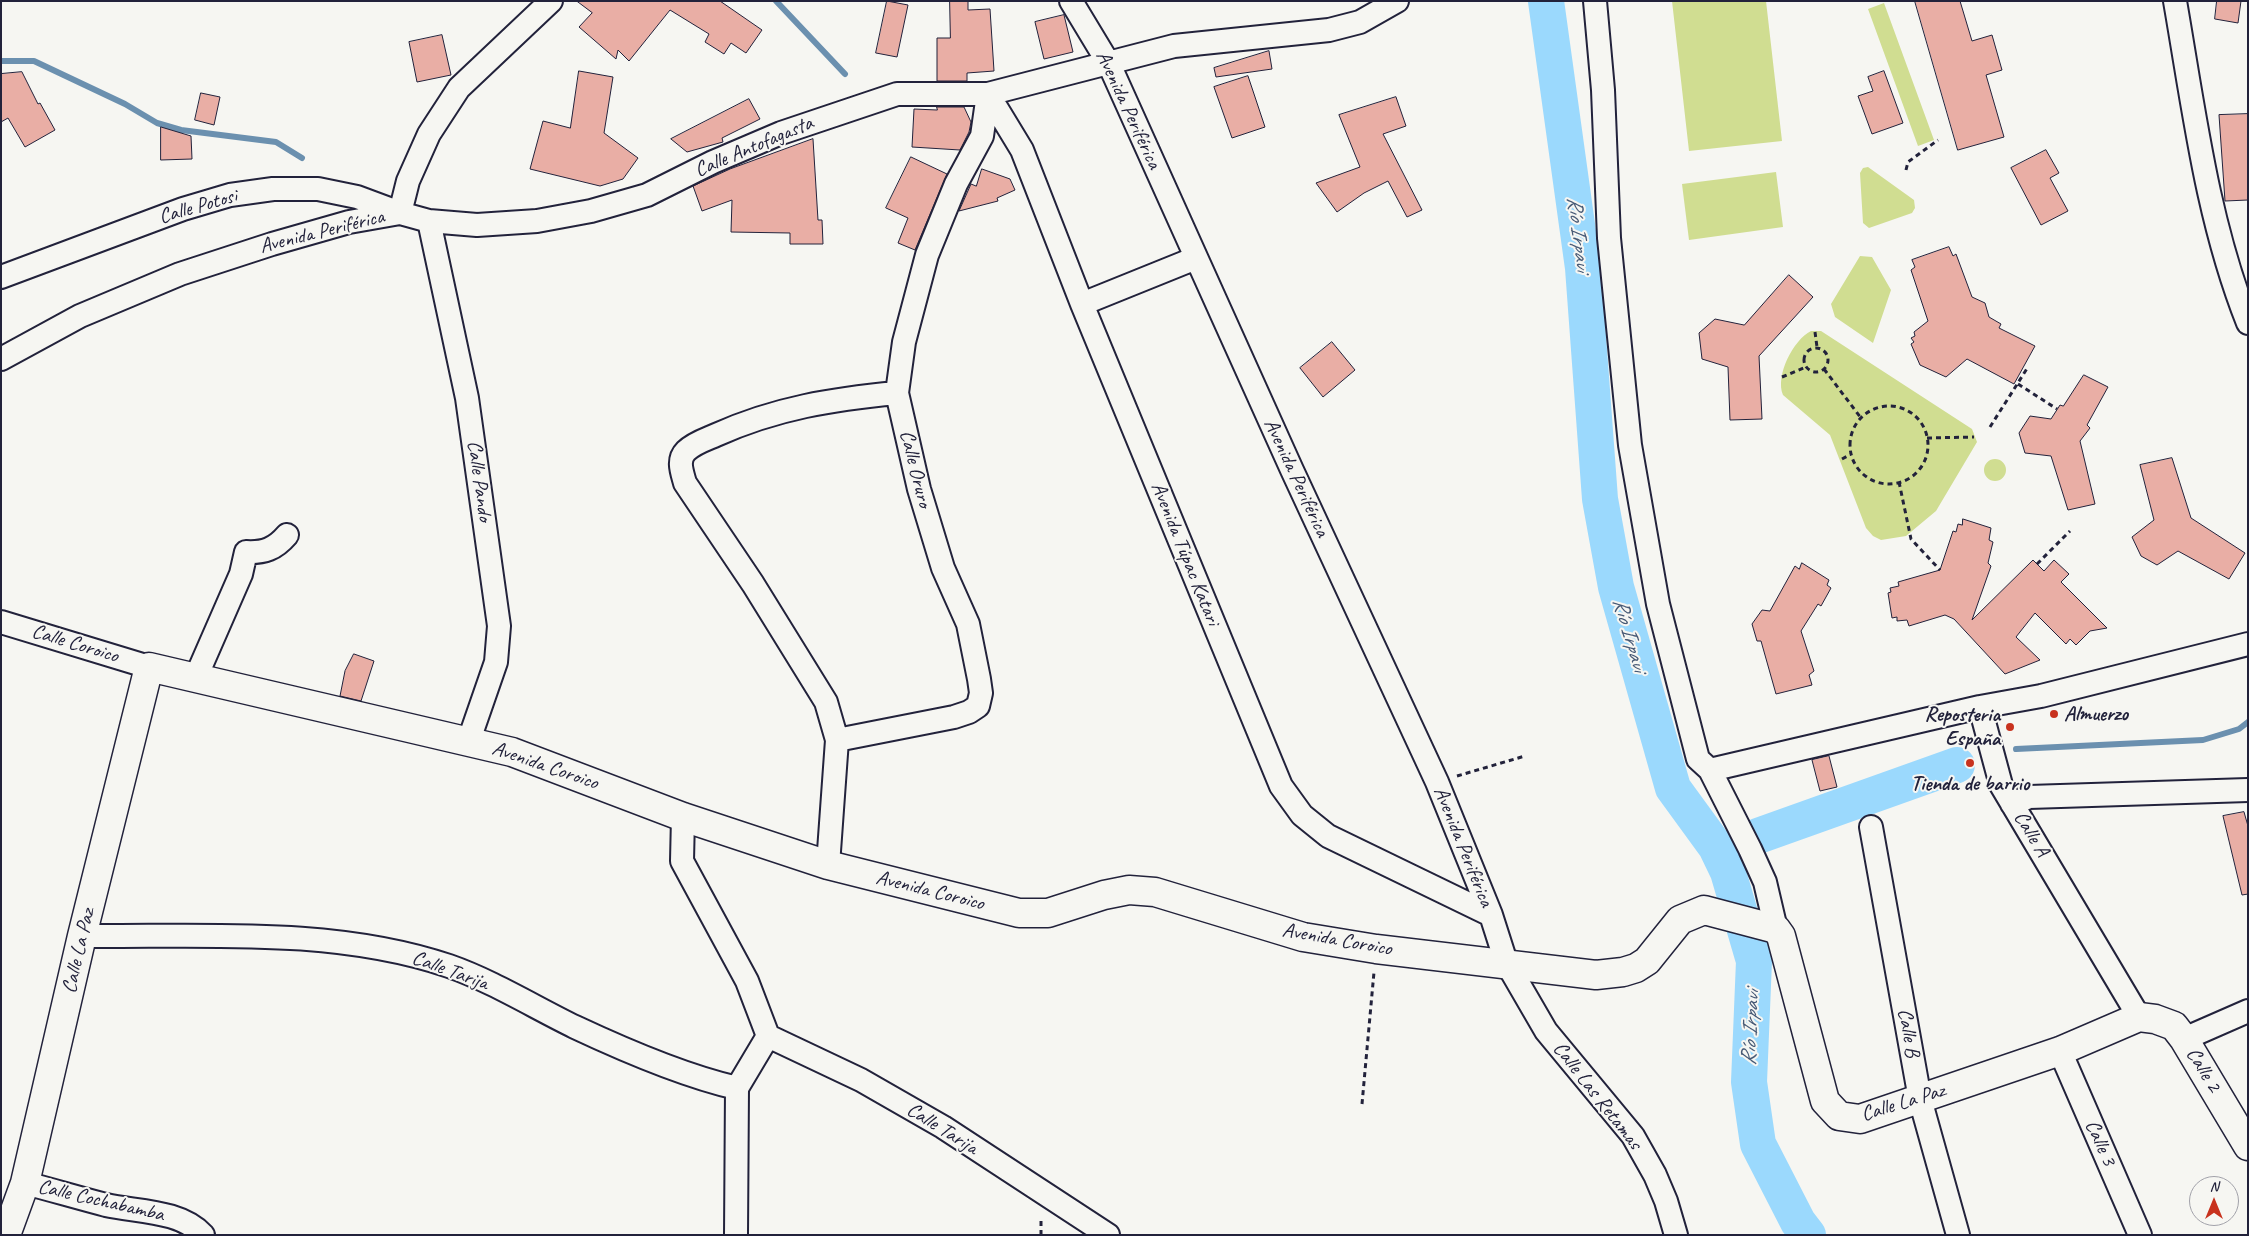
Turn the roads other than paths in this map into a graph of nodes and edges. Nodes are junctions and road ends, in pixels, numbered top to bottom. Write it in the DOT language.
graph roads {
  1 [pos="551,1"];
  2 [pos="1071,1"];
  3 [pos="1397,1"];
  4 [pos="1595,1"];
  5 [pos="2175,1"];
  6 [pos="1109,64"];
  7 [pos="988,94"];
  8 [pos="400,213"];
  9 [pos="429,220"];
  10 [pos="1196,258"];
  11 [pos="1,277"];
  12 [pos="1082,304"];
  13 [pos="2248,323"];
  14 [pos="1,359"];
  15 [pos="897,393"];
  16 [pos="287,535"];
  17 [pos="1,622"];
  18 [pos="2248,644"];
  19 [pos="149,667"];
  20 [pos="196,677"];
  21 [pos="1980,707"];
  22 [pos="469,740"];
  23 [pos="837,740"];
  24 [pos="1710,770"];
  25 [pos="2248,790"];
  26 [pos="2012,804"];
  27 [pos="683,816"];
  28 [pos="1871,828"];
  29 [pos="828,865"];
  30 [pos="1491,915"];
  31 [pos="1769,927"];
  32 [pos="82,936"];
  33 [pos="1506,962"];
  34 [pos="2248,1011"];
  35 [pos="2139,1017"];
  36 [pos="768,1036"];
  37 [pos="2184,1039"];
  38 [pos="2060,1050"];
  39 [pos="737,1088"];
  40 [pos="1920,1098"];
  41 [pos="2248,1146"];
  42 [pos="25,1183"];
  43 [pos="6,1227"];
  44 [pos="203,1235"];
  45 [pos="736,1235"];
  46 [pos="1108,1235"];
  47 [pos="1676,1235"];
  48 [pos="1958,1235"];
  49 [pos="2140,1235"];
  1 -- 8 [label="street, Avenida Periférica"];
  2 -- 6 [label="street, Avenida Periférica"];
  3 -- 6 [label="street, Calle Antofagasta"];
  4 -- 24 [label="street"];
  5 -- 13 [label="street"];
  6 -- 7 [label="street, Calle Antofagasta"];
  6 -- 10 [label="street, Avenida Periférica"];
  7 -- 9 [label="street, Calle Antofagasta"];
  7 -- 12 [label="street, Avenida Túpac Katari"];
  7 -- 15 [label="street, Calle Oruro"];
  8 -- 9 [label="street, Calle Antofagasta"];
  8 -- 11 [label="street, Calle Potosi"];
  8 -- 14 [label="street, Avenida Periférica"];
  9 -- 22 [label="street, Calle Pando"];
  10 -- 12 [label="street"];
  10 -- 30 [label="street, Avenida Periférica"];
  12 -- 30 [label="street, Avenida Túpac Katari"];
  15 -- 23 [label="street, Calle Oruro"];
  15 -- 23 [label="street"];
  16 -- 20 [label="street"];
  17 -- 19 [label="street, Calle Coroico"];
  18 -- 21 [label="street"];
  19 -- 20 [label="main road, Avenida Coroico"];
  19 -- 32 [label="main road, Calle La Paz"];
  20 -- 22 [label="main road, Avenida Coroico"];
  21 -- 24 [label="street"];
  21 -- 26 [label="street"];
  22 -- 27 [label="main road, Avenida Coroico"];
  23 -- 29 [label="street"];
  24 -- 31 [label="street"];
  25 -- 26 [label="street, Calle A"];
  26 -- 35 [label="street, Calle A"];
  27 -- 29 [label="main road, Avenida Coroico"];
  27 -- 36 [label="street"];
  28 -- 40 [label="street, Calle B"];
  29 -- 33 [label="main road, Avenida Coroico"];
  30 -- 33 [label="street, Avenida Periférica"];
  31 -- 33 [label="main road, Avenida Coroico"];
  31 -- 40 [label="main road, Calle La Paz"];
  32 -- 39 [label="street, Calle Tarija"];
  32 -- 42 [label="main road, Calle La Paz"];
  33 -- 47 [label="street, Calle Las Retamas"];
  34 -- 37 [label="street"];
  35 -- 37 [label="main road, Calle 2"];
  35 -- 38 [label="main road, Calle La Paz"];
  36 -- 39 [label="street"];
  36 -- 46 [label="street, Calle Tarija"];
  37 -- 41 [label="main road, Calle 2"];
  38 -- 40 [label="main road, Calle La Paz"];
  38 -- 49 [label="street, Calle 3"];
  39 -- 45 [label="street"];
  40 -- 48 [label="street, Calle B"];
  42 -- 43 [label="main road, Calle La Paz"];
  42 -- 44 [label="street, Calle Cochabamba"];
}
